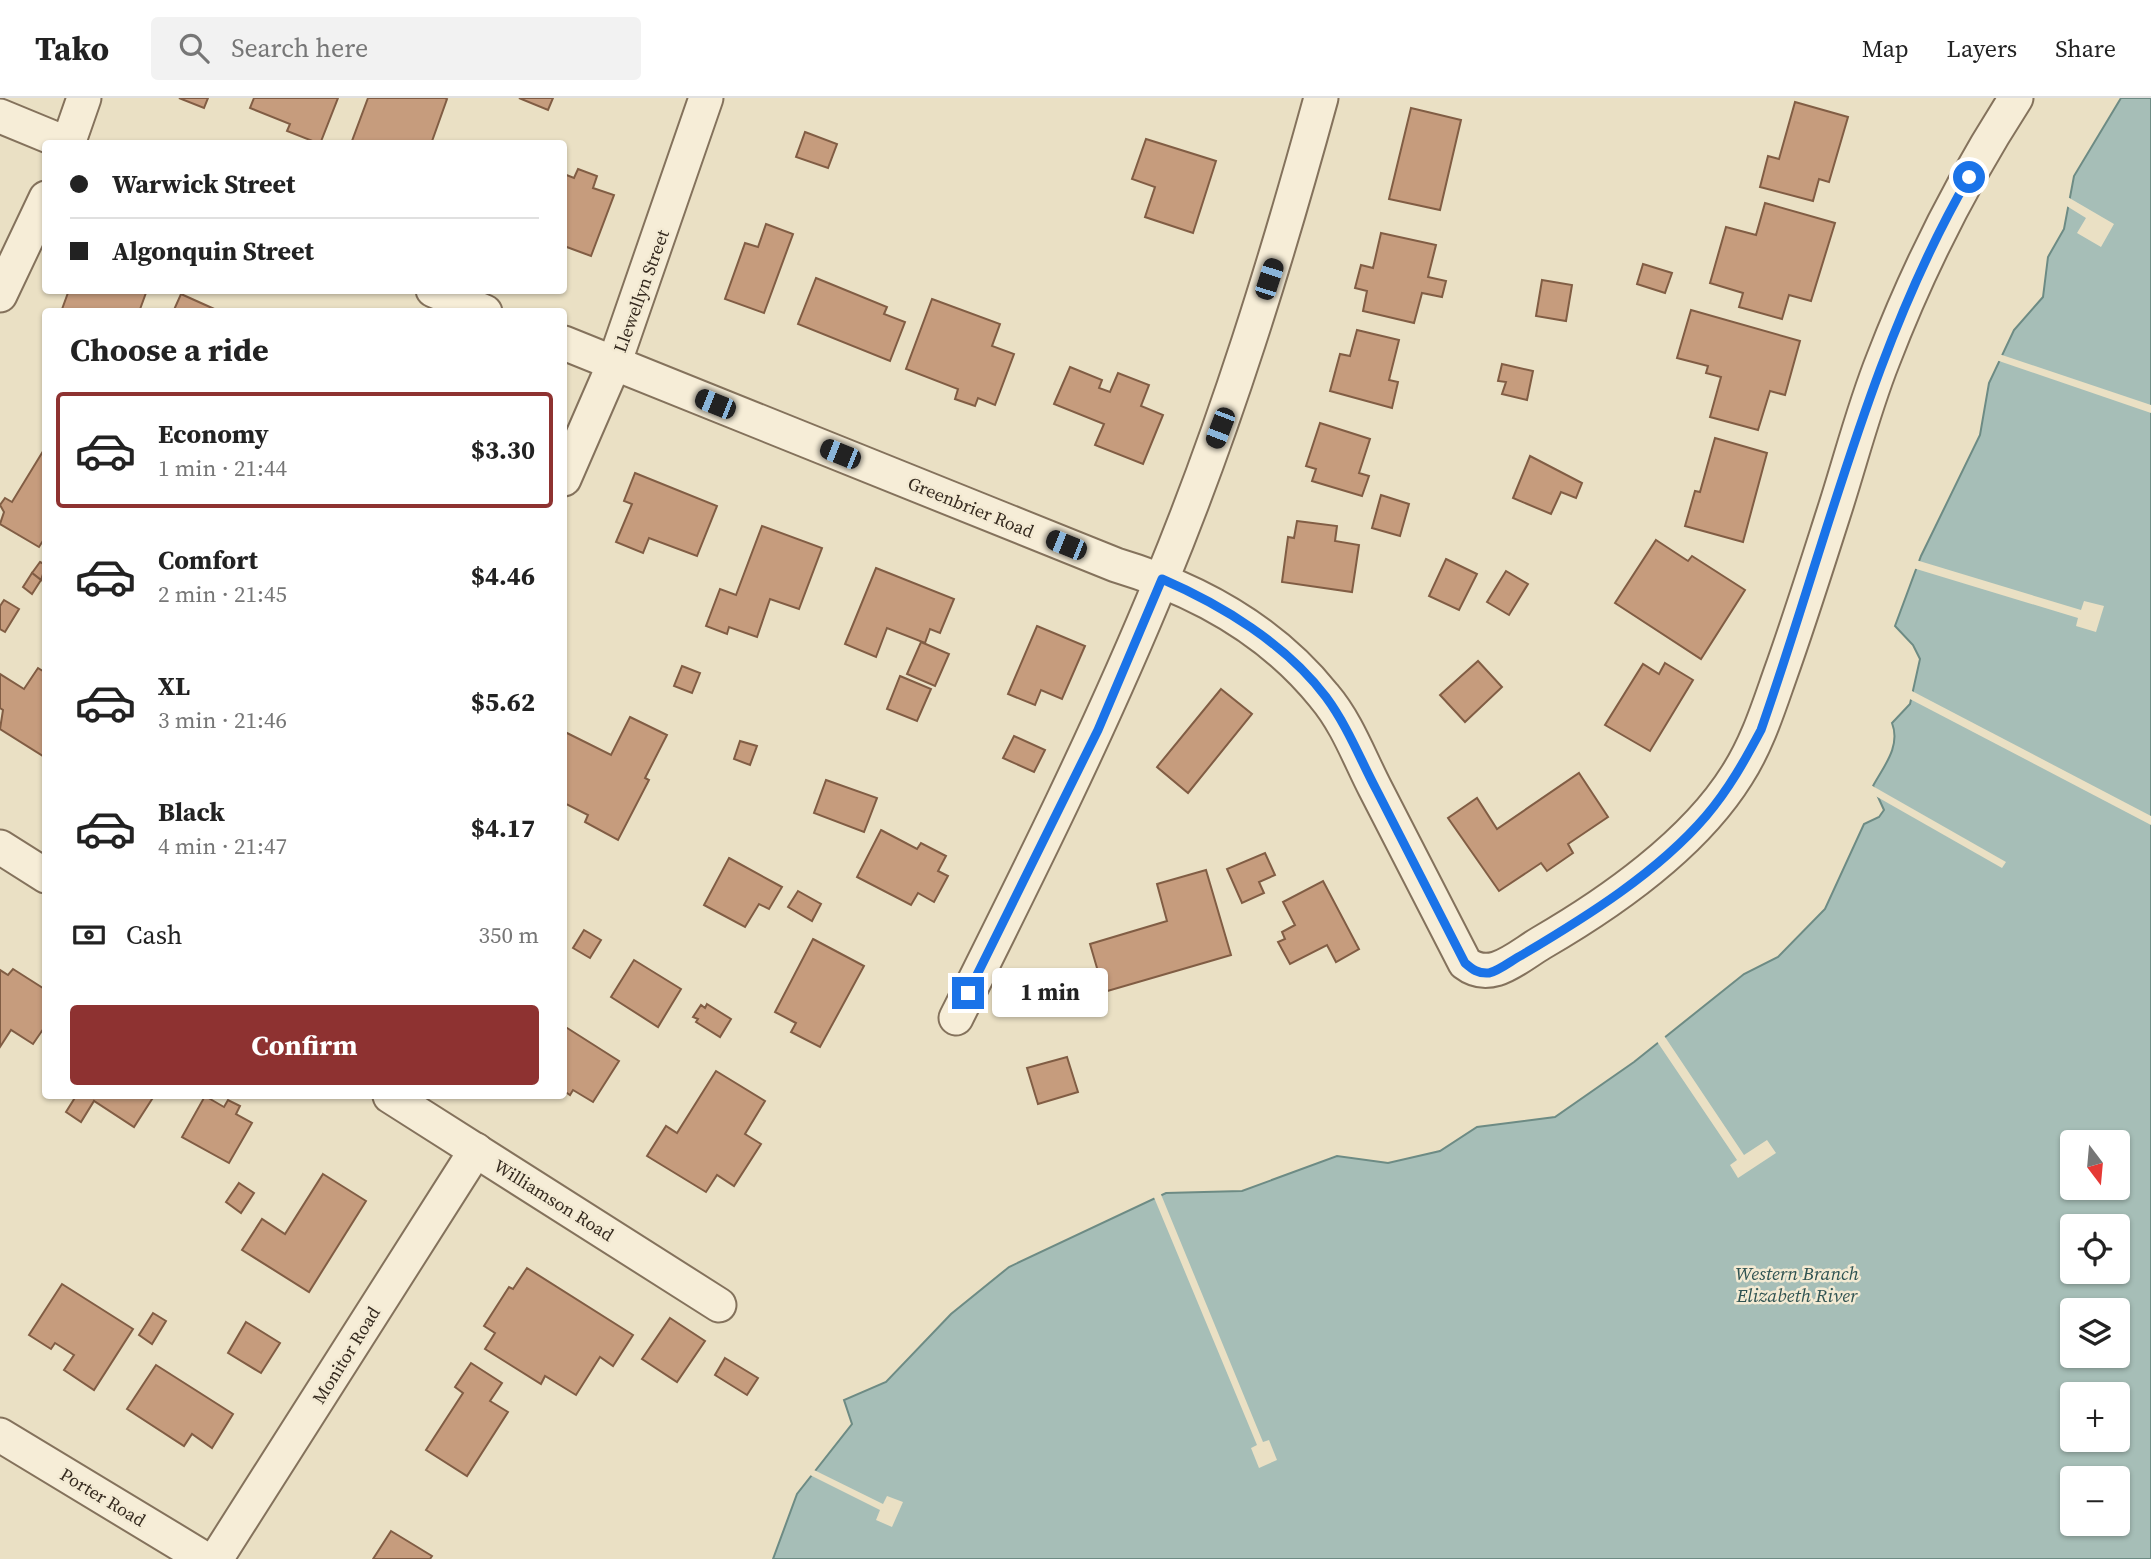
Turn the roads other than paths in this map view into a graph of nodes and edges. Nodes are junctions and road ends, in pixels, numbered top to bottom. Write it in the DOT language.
graph roads {
  1 [pos="84,98"];
  2 [pos="706,98"];
  3 [pos="1321,98"];
  4 [pos="2015,98"];
  5 [pos="0,116"];
  6 [pos="60,140"];
  7 [pos="69,140"];
  8 [pos="42,206"];
  9 [pos="442,294"];
  10 [pos="0,295"];
  11 [pos="476,308"];
  12 [pos="567,344"];
  13 [pos="614,364"];
  14 [pos="567,472"];
  15 [pos="1162,579"];
  16 [pos="0,847"];
  17 [pos="42,873"];
  18 [pos="956,1018"];
  19 [pos="395,1099"];
  20 [pos="476,1150"];
  21 [pos="719,1305"];
  22 [pos="0,1434"];
  23 [pos="205,1559"];
  24 [pos="216,1559"];
  1 -- 7 [label="street"];
  2 -- 13 [label="street, Llewellyn Street"];
  3 -- 15 [label="street"];
  4 -- 15 [label="street, Greenbrier Road"];
  5 -- 6 [label="street"];
  8 -- 10 [label="street"];
  9 -- 11 [label="street"];
  12 -- 13 [label="street, Greenbrier Road"];
  13 -- 14 [label="street, Llewellyn Street"];
  13 -- 15 [label="street, Greenbrier Road"];
  15 -- 18 [label="street"];
  16 -- 17 [label="street"];
  19 -- 20 [label="street, Williamson Road"];
  20 -- 21 [label="street, Williamson Road"];
  20 -- 24 [label="street, Monitor Road"];
  22 -- 23 [label="street, Porter Road"];
}
